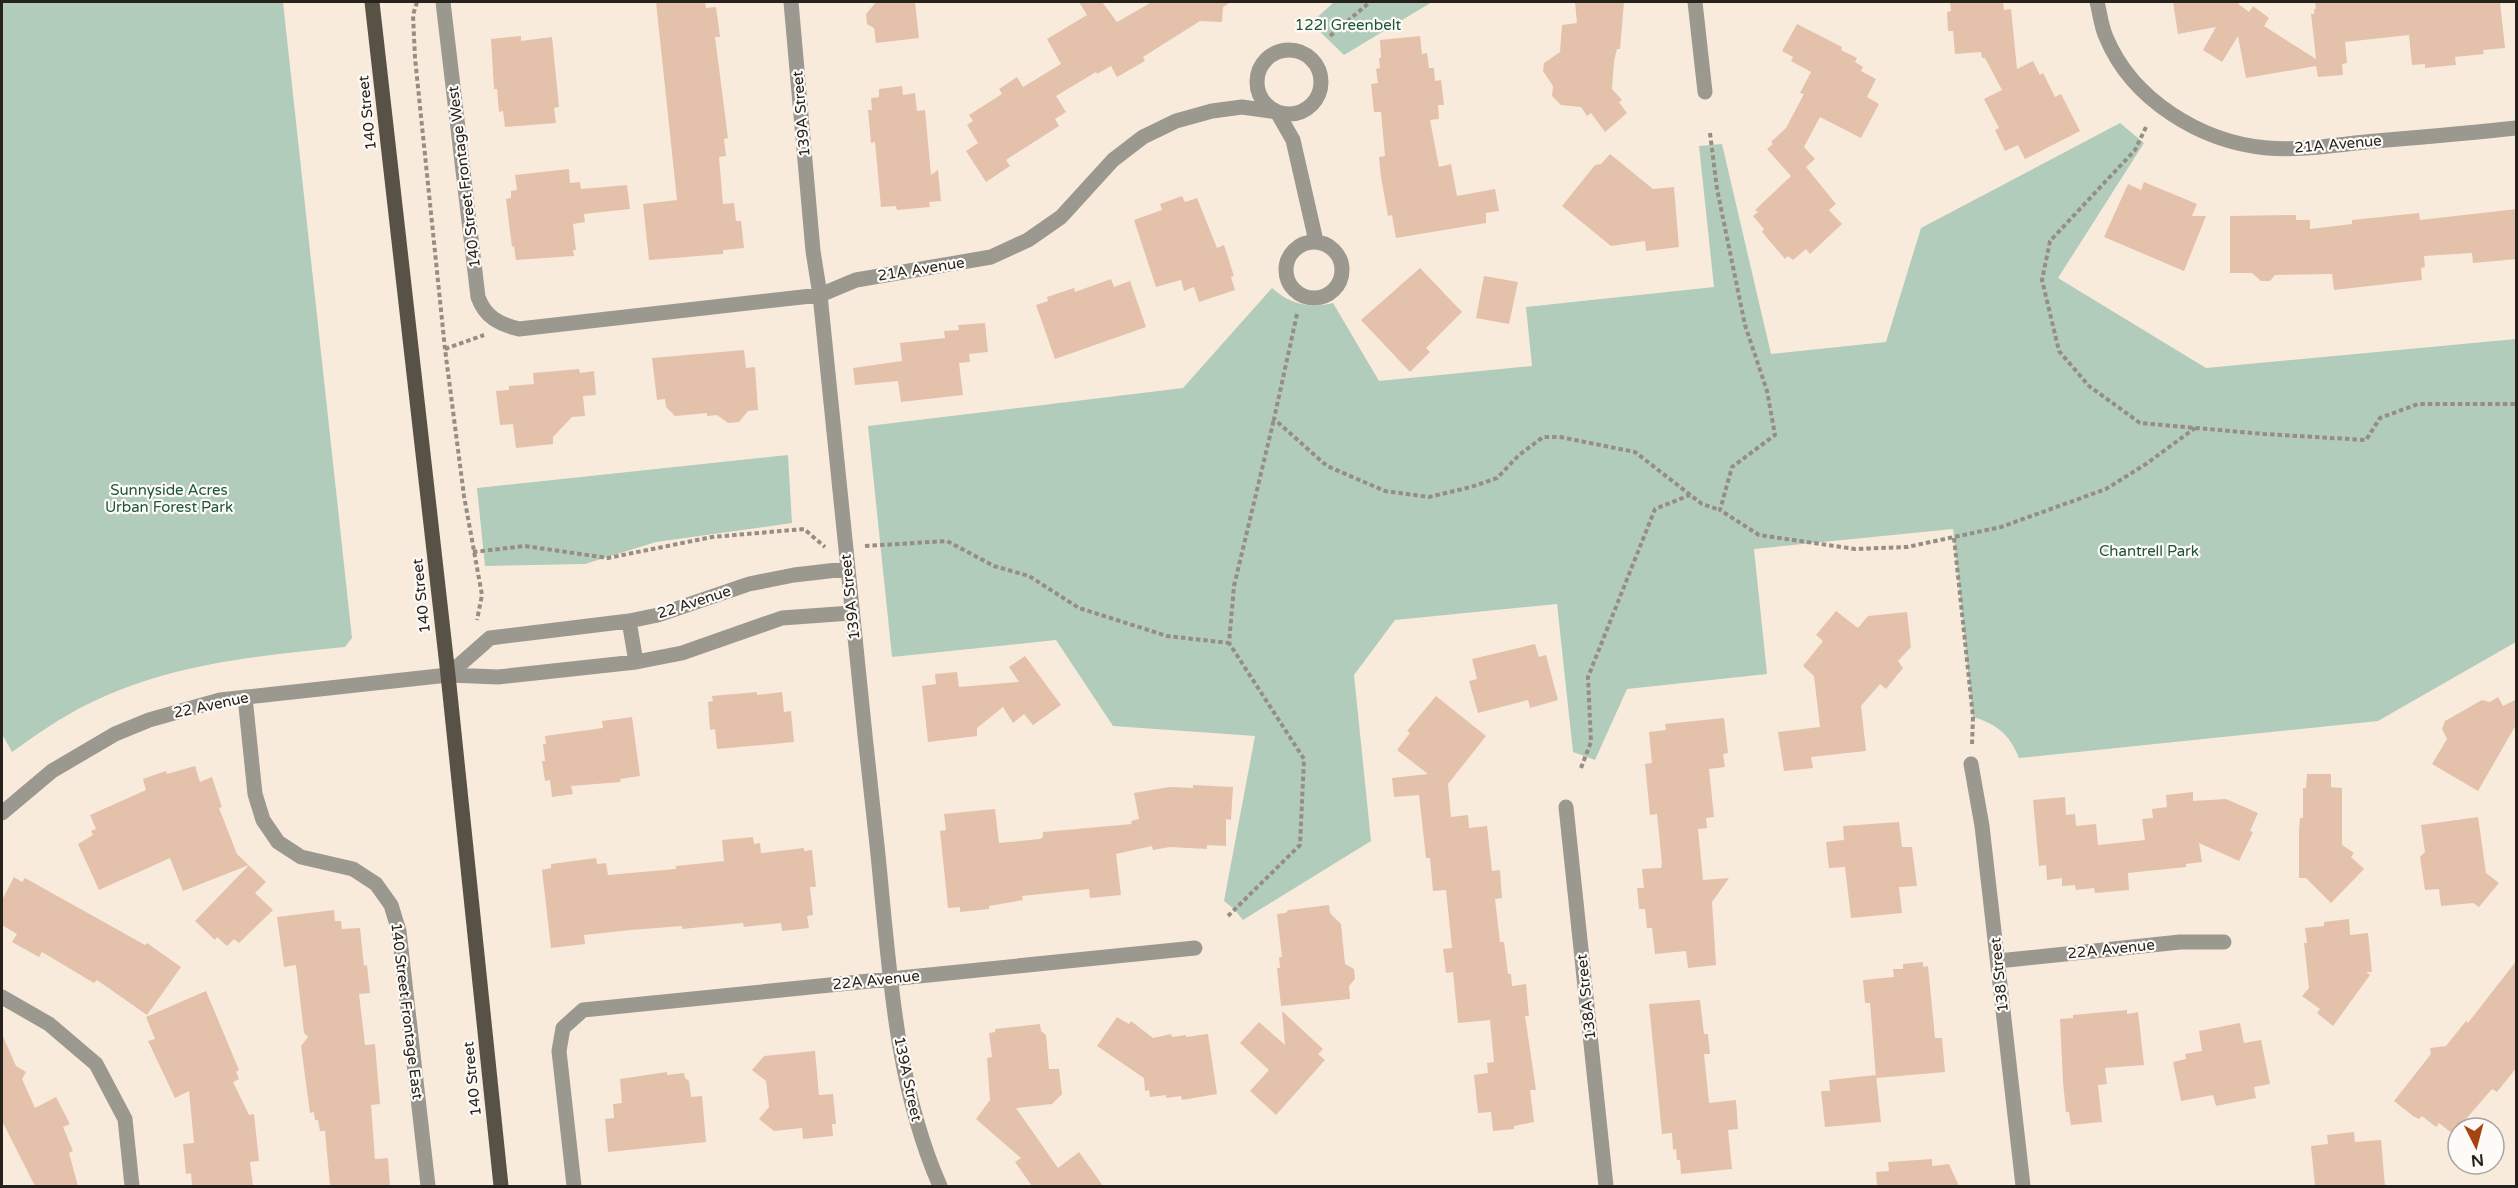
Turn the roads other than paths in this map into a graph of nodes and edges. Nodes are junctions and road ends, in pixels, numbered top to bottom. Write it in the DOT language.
graph roads {
  1 [pos="372,2"];
  2 [pos="443,2"];
  3 [pos="791,2"];
  4 [pos="1695,2"];
  5 [pos="2097,2"];
  6 [pos="1705,92"];
  7 [pos="1277,112"];
  8 [pos="2517,128"];
  9 [pos="1316,241"];
  10 [pos="820,295"];
  11 [pos="519,328"];
  12 [pos="846,569"];
  13 [pos="851,613"];
  14 [pos="629,621"];
  15 [pos="636,662"];
  16 [pos="448,675"];
  17 [pos="245,697"];
  18 [pos="1971,764"];
  19 [pos="1566,807"];
  20 [pos="2,813"];
  21 [pos="2224,942"];
  22 [pos="1196,948"];
  23 [pos="1998,962"];
  24 [pos="892,979"];
  25 [pos="2,997"];
  26 [pos="132,1186"];
  27 [pos="428,1186"];
  28 [pos="501,1186"];
  29 [pos="574,1186"];
  30 [pos="940,1186"];
  31 [pos="1606,1186"];
  32 [pos="2023,1186"];
  1 -- 16 [label="main road, 140 Street"];
  2 -- 11 [label="street, 140 Street Frontage West"];
  3 -- 10 [label="street, 139A Street"];
  4 -- 6 [label="street"];
  5 -- 8 [label="street, 21A Avenue"];
  7 -- 7 [label="street, 21A Avenue"];
  7 -- 9 [label="street, 21A Avenue"];
  7 -- 10 [label="street, 21A Avenue"];
  10 -- 11 [label="street, 21A Avenue"];
  10 -- 12 [label="street, 139A Street"];
  12 -- 13 [label="street, 139A Street"];
  12 -- 14 [label="street, 22 Avenue"];
  13 -- 15 [label="street, 22 Avenue"];
  13 -- 24 [label="street, 139A Street"];
  14 -- 15 [label="street"];
  14 -- 16 [label="street, 22 Avenue"];
  15 -- 16 [label="street, 22 Avenue"];
  16 -- 17 [label="street, 22 Avenue"];
  16 -- 28 [label="main road, 140 Street"];
  17 -- 20 [label="street, 22 Avenue"];
  17 -- 27 [label="street, 140 Street Frontage East"];
  18 -- 23 [label="street, 138 Street"];
  19 -- 31 [label="street, 138A Street"];
  21 -- 23 [label="street, 22A Avenue"];
  22 -- 24 [label="street, 22A Avenue"];
  23 -- 32 [label="street, 138 Street"];
  24 -- 29 [label="street, 22A Avenue"];
  24 -- 30 [label="street, 139A Street"];
  25 -- 26 [label="street"];
}
